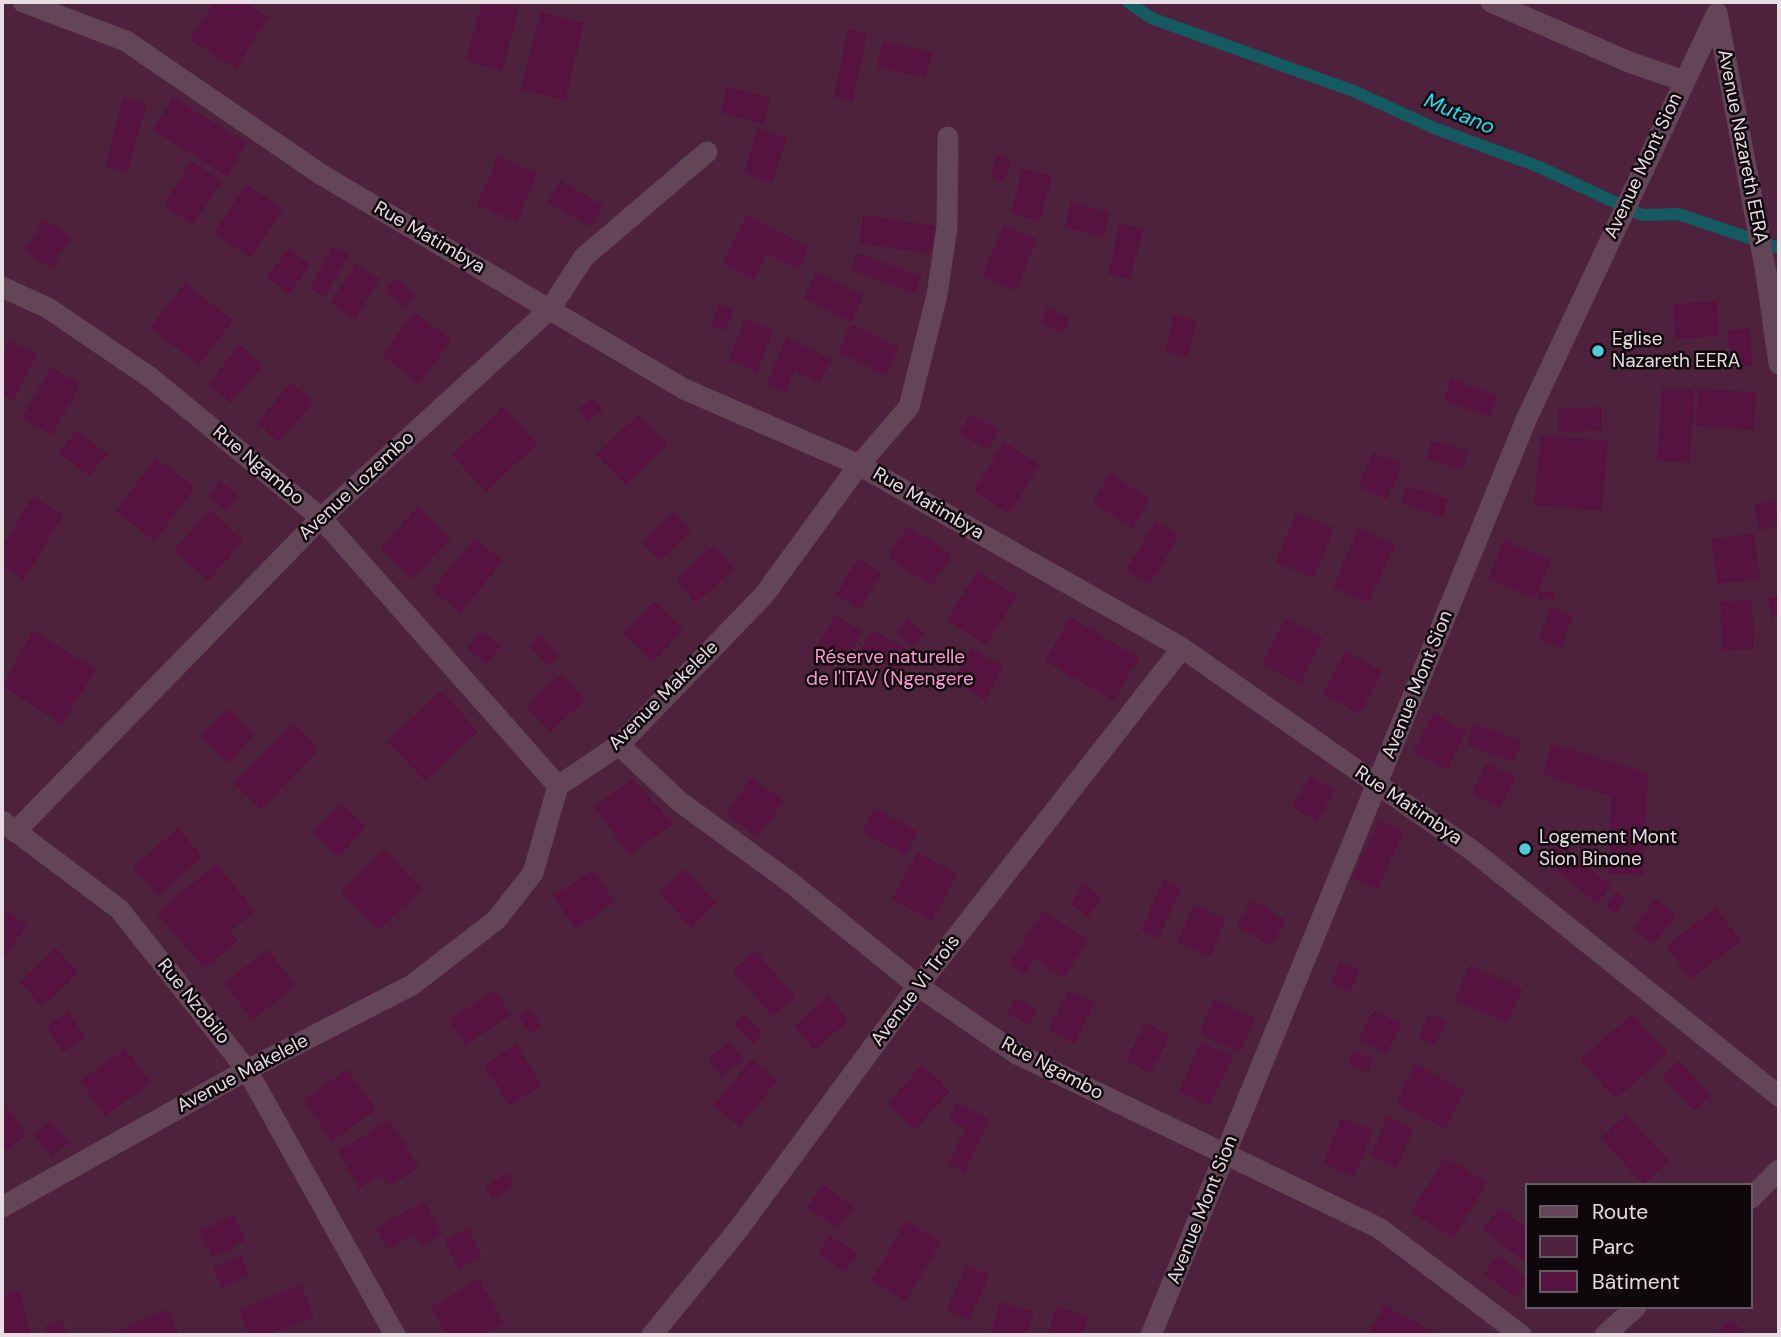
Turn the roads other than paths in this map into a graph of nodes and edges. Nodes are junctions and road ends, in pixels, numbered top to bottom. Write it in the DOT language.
graph roads {
  1 [pos="23,2"];
  2 [pos="1491,2"];
  3 [pos="1717,13"];
  4 [pos="1684,81"];
  5 [pos="948,137"];
  6 [pos="707,152"];
  7 [pos="2,287"];
  8 [pos="550,309"];
  9 [pos="1779,364"];
  10 [pos="859,465"];
  11 [pos="321,518"];
  12 [pos="1182,648"];
  13 [pos="619,745"];
  14 [pos="1377,785"];
  15 [pos="558,786"];
  16 [pos="8,826"];
  17 [pos="918,986"];
  18 [pos="247,1070"];
  19 [pos="1779,1096"];
  20 [pos="1225,1155"];
  21 [pos="1779,1170"];
  22 [pos="1753,1196"];
  23 [pos="2,1207"];
  24 [pos="1634,1309"];
  25 [pos="395,1335"];
  26 [pos="652,1335"];
  27 [pos="1151,1335"];
  28 [pos="1521,1335"];
  29 [pos="1605,1335"];
  1 -- 8 [label="street, Rue Matimbya"];
  2 -- 4 [label="street"];
  3 -- 4 [label="street, Avenue Mont Sion"];
  3 -- 9 [label="street, Avenue Nazareth EERA"];
  4 -- 14 [label="street, Avenue Mont Sion"];
  5 -- 10 [label="street, Avenue Makelele"];
  6 -- 8 [label="street, Avenue Lozembo"];
  7 -- 11 [label="street, Rue Ngambo"];
  8 -- 10 [label="street, Rue Matimbya"];
  8 -- 11 [label="street, Avenue Lozembo"];
  10 -- 12 [label="street, Rue Matimbya"];
  10 -- 13 [label="street, Avenue Makelele"];
  11 -- 15 [label="street, Rue Ngambo"];
  11 -- 16 [label="street, Avenue Lozembo"];
  12 -- 14 [label="street, Rue Matimbya"];
  12 -- 17 [label="street, Avenue Vi Trois"];
  13 -- 15 [label="street, Avenue Makelele"];
  13 -- 17 [label="street, Rue Ngambo"];
  14 -- 19 [label="street, Rue Matimbya"];
  14 -- 20 [label="street, Avenue Mont Sion"];
  15 -- 18 [label="street, Avenue Makelele"];
  16 -- 18 [label="street, Rue Nzobilo"];
  17 -- 20 [label="street, Rue Ngambo"];
  17 -- 26 [label="street, Avenue Vi Trois"];
  18 -- 23 [label="street, Avenue Makelele"];
  18 -- 25 [label="street, Rue Nzobilo"];
  20 -- 27 [label="street, Avenue Mont Sion"];
  20 -- 28 [label="street, Rue Ngambo"];
  21 -- 22 [label="street"];
  24 -- 29 [label="street"];
}
